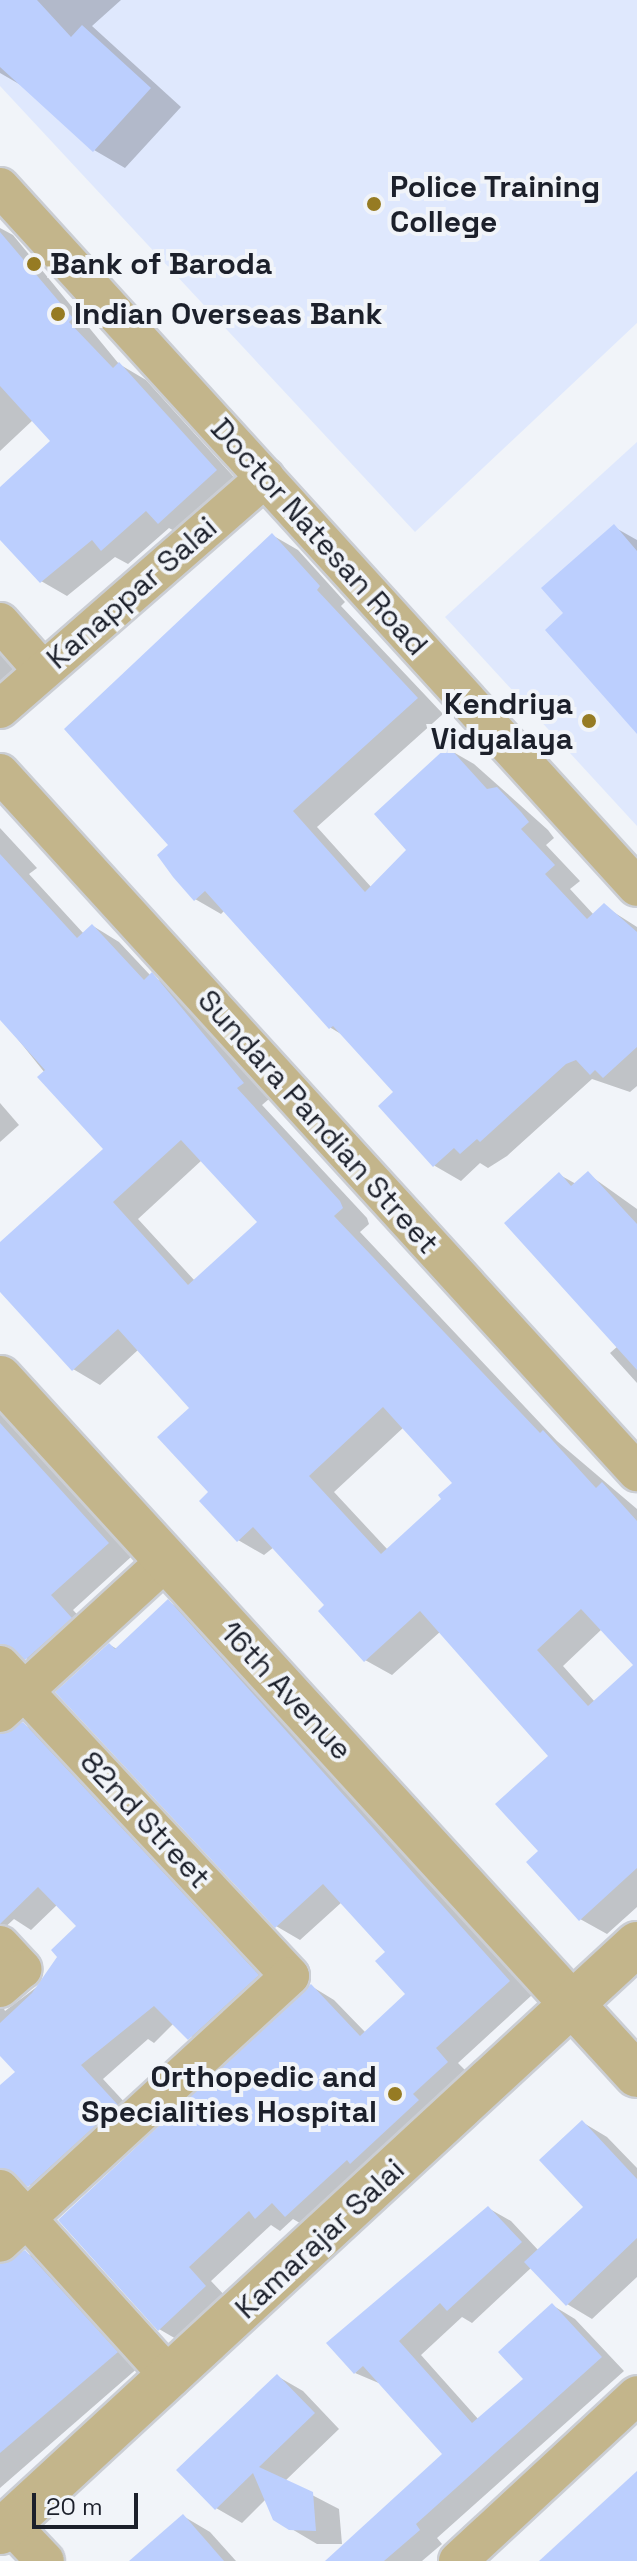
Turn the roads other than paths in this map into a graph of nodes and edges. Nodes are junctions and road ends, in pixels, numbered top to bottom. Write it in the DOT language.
graph roads {
  1 [pos="0,187"];
  2 [pos="265,478"];
  3 [pos="0,622"];
  4 [pos="43,671"];
  5 [pos="0,709"];
  6 [pos="0,773"];
  7 [pos="637,887"];
  8 [pos="0,1378"];
  9 [pos="637,1472"];
  10 [pos="167,1560"];
  11 [pos="8,1689"];
  12 [pos="637,1944"];
  13 [pos="0,1945"];
  14 [pos="0,1988"];
  15 [pos="573,2003"];
  16 [pos="637,2075"];
  17 [pos="0,2189"];
  18 [pos="14,2230"];
  19 [pos="171,2378"];
  20 [pos="637,2395"];
  21 [pos="5,2528"];
  22 [pos="45,2561"];
  23 [pos="458,2561"];
  1 -- 2 [label="street, Doctor Natesan Road"];
  2 -- 4 [label="street, Kanappar Salai"];
  2 -- 7 [label="street, Doctor Natesan Road"];
  3 -- 4 [label="street"];
  4 -- 5 [label="street, Kanappar Salai"];
  6 -- 9 [label="street, Sundara Pandian Street"];
  8 -- 10 [label="street, 16th Avenue"];
  10 -- 11 [label="street"];
  10 -- 15 [label="street, 16th Avenue"];
  11 -- 18 [label="street, 82nd Street"];
  12 -- 15 [label="street, Kamarajar Salai"];
  13 -- 14 [label="street"];
  15 -- 16 [label="street, 16th Avenue"];
  15 -- 19 [label="street, Kamarajar Salai"];
  17 -- 18 [label="street"];
  18 -- 19 [label="street"];
  19 -- 21 [label="street, Kamarajar Salai"];
  20 -- 23 [label="street"];
  21 -- 22 [label="street"];
}
